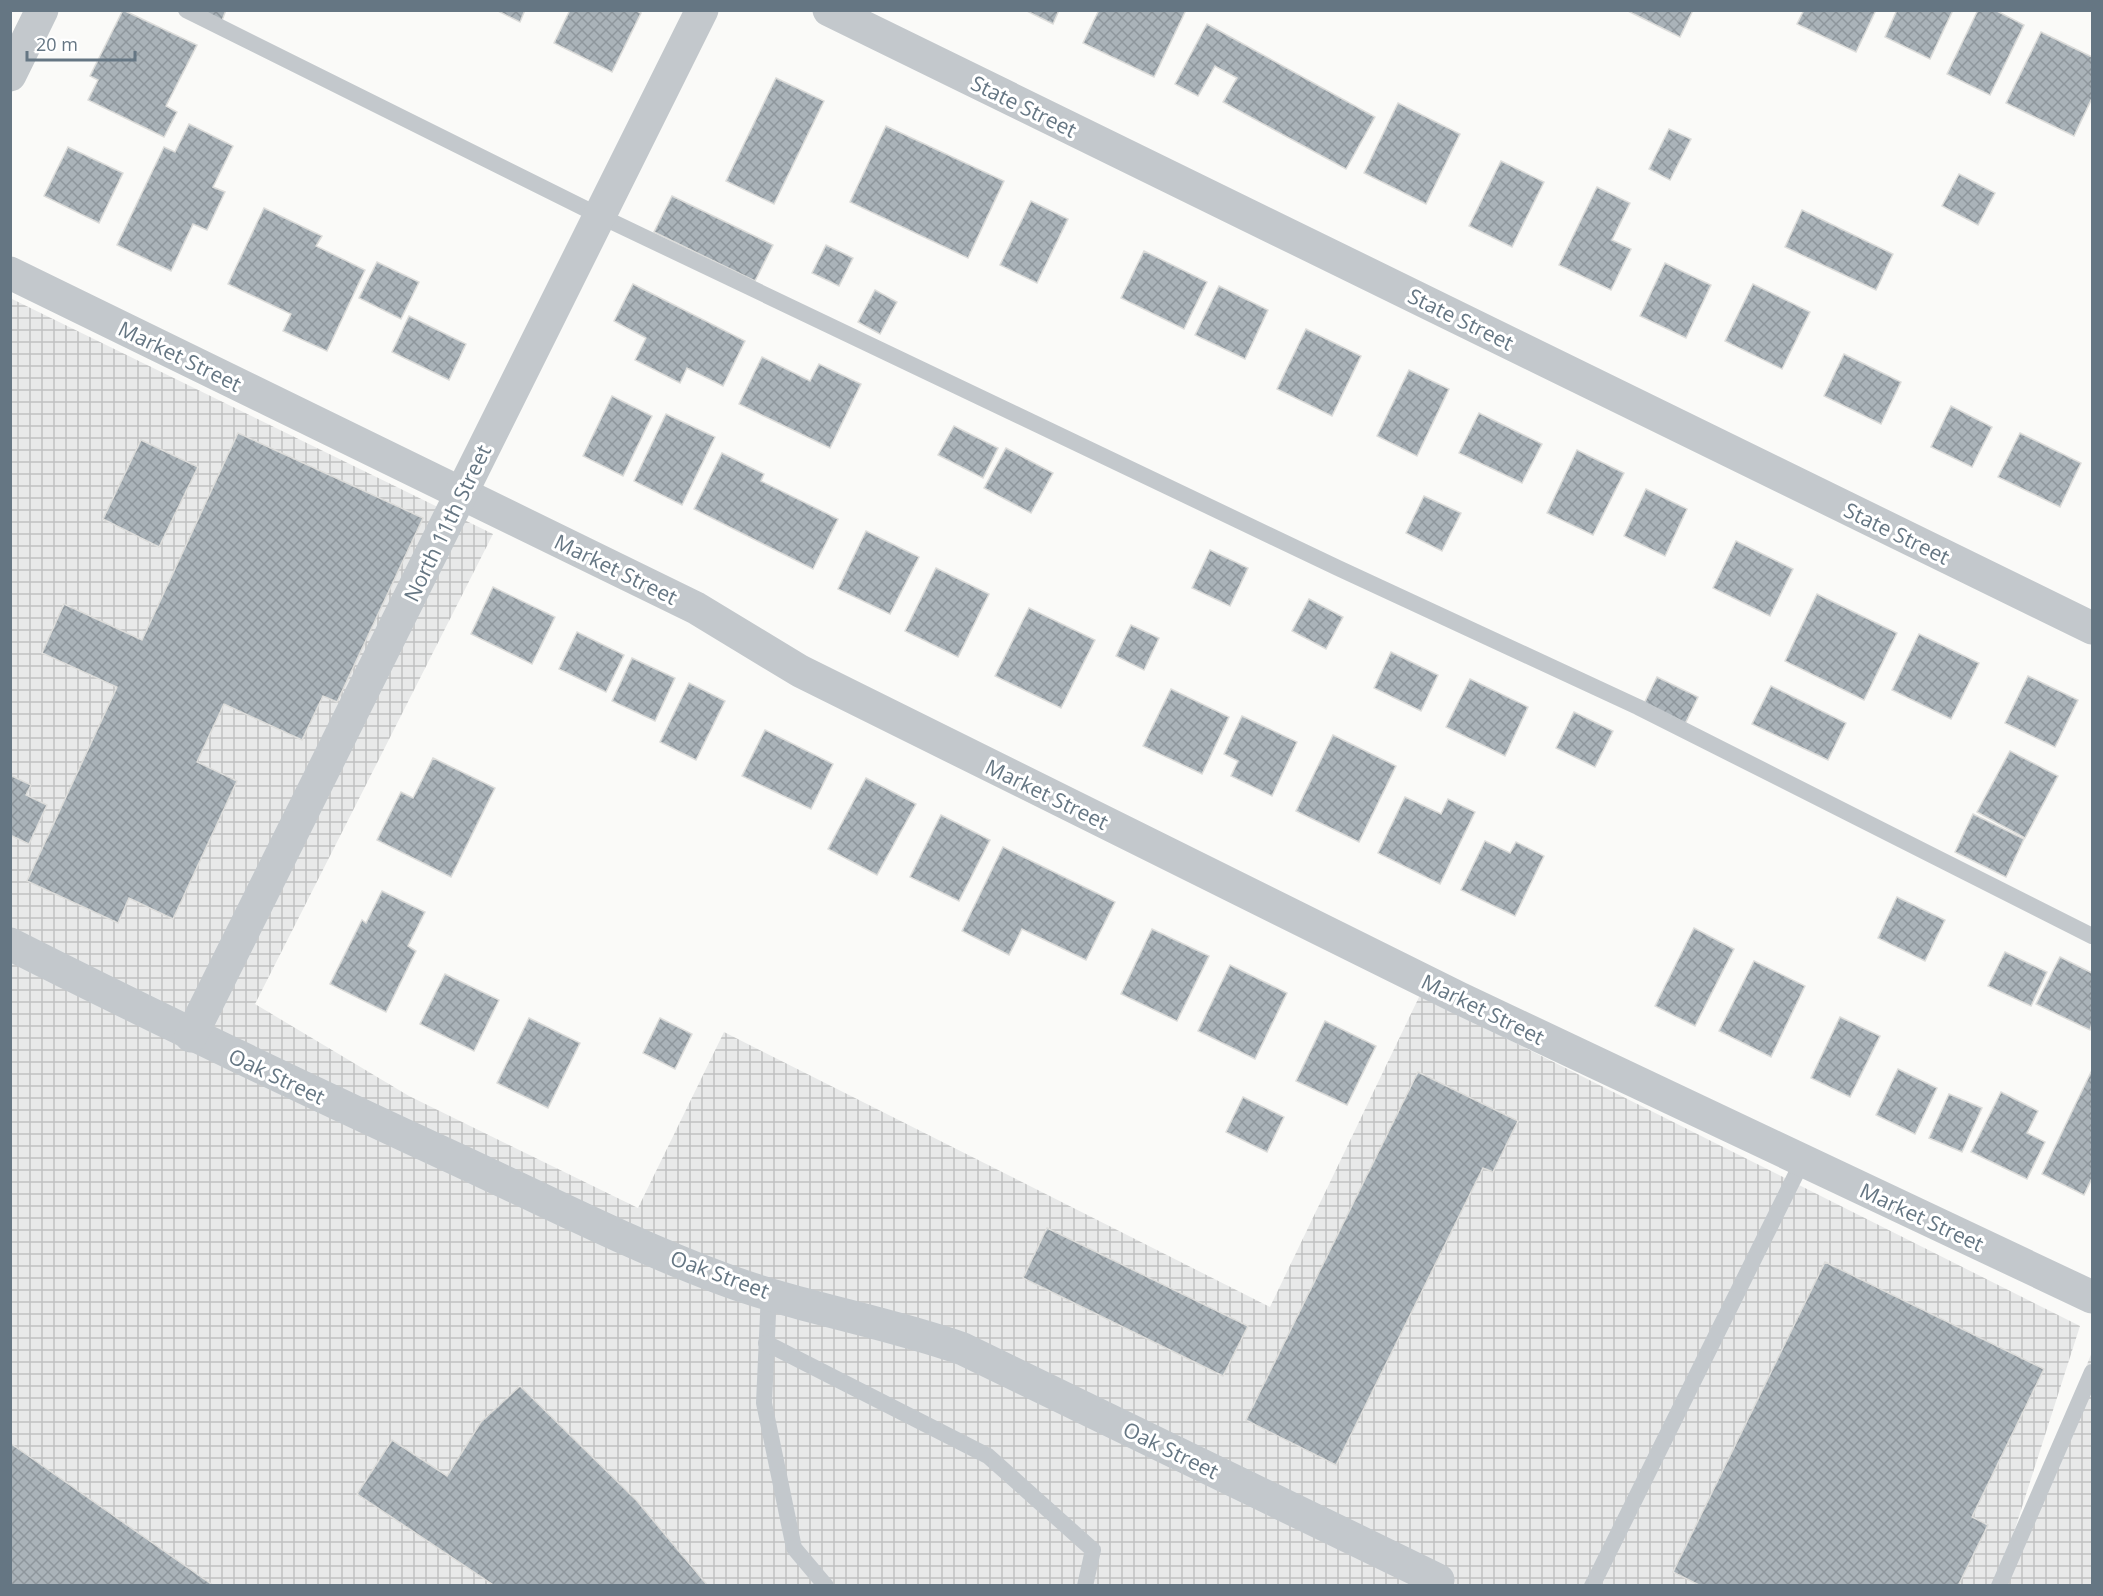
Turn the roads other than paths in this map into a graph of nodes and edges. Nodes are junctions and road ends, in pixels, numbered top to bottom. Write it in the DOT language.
graph roads {
  1 [pos="42,10"];
  2 [pos="186,10"];
  3 [pos="702,10"];
  4 [pos="829,10"];
  5 [pos="10,75"];
  6 [pos="600,216"];
  7 [pos="10,273"];
  8 [pos="462,493"];
  9 [pos="2092,628"];
  10 [pos="2092,936"];
  11 [pos="10,944"];
  12 [pos="191,1036"];
  13 [pos="1803,1160"];
  14 [pos="769,1292"];
  15 [pos="2092,1297"];
  16 [pos="766,1342"];
  17 [pos="2092,1372"];
  18 [pos="1444,1583"];
  19 [pos="826,1586"];
  20 [pos="1085,1586"];
  21 [pos="1592,1586"];
  22 [pos="1999,1586"];
  1 -- 5 [label="street"];
  2 -- 6 [label="lane"];
  3 -- 6 [label="street, North 11th Street"];
  4 -- 9 [label="street, State Street"];
  6 -- 8 [label="street, North 11th Street"];
  6 -- 10 [label="lane"];
  7 -- 8 [label="street, Market Street"];
  8 -- 12 [label="street, North 11th Street"];
  8 -- 13 [label="street, Market Street"];
  11 -- 12 [label="street, Oak Street"];
  12 -- 14 [label="street, Oak Street"];
  13 -- 15 [label="street, Market Street"];
  13 -- 21 [label="lane"];
  14 -- 16 [label="lane"];
  14 -- 18 [label="street, Oak Street"];
  16 -- 19 [label="lane"];
  16 -- 20 [label="lane"];
  17 -- 22 [label="lane"];
}
